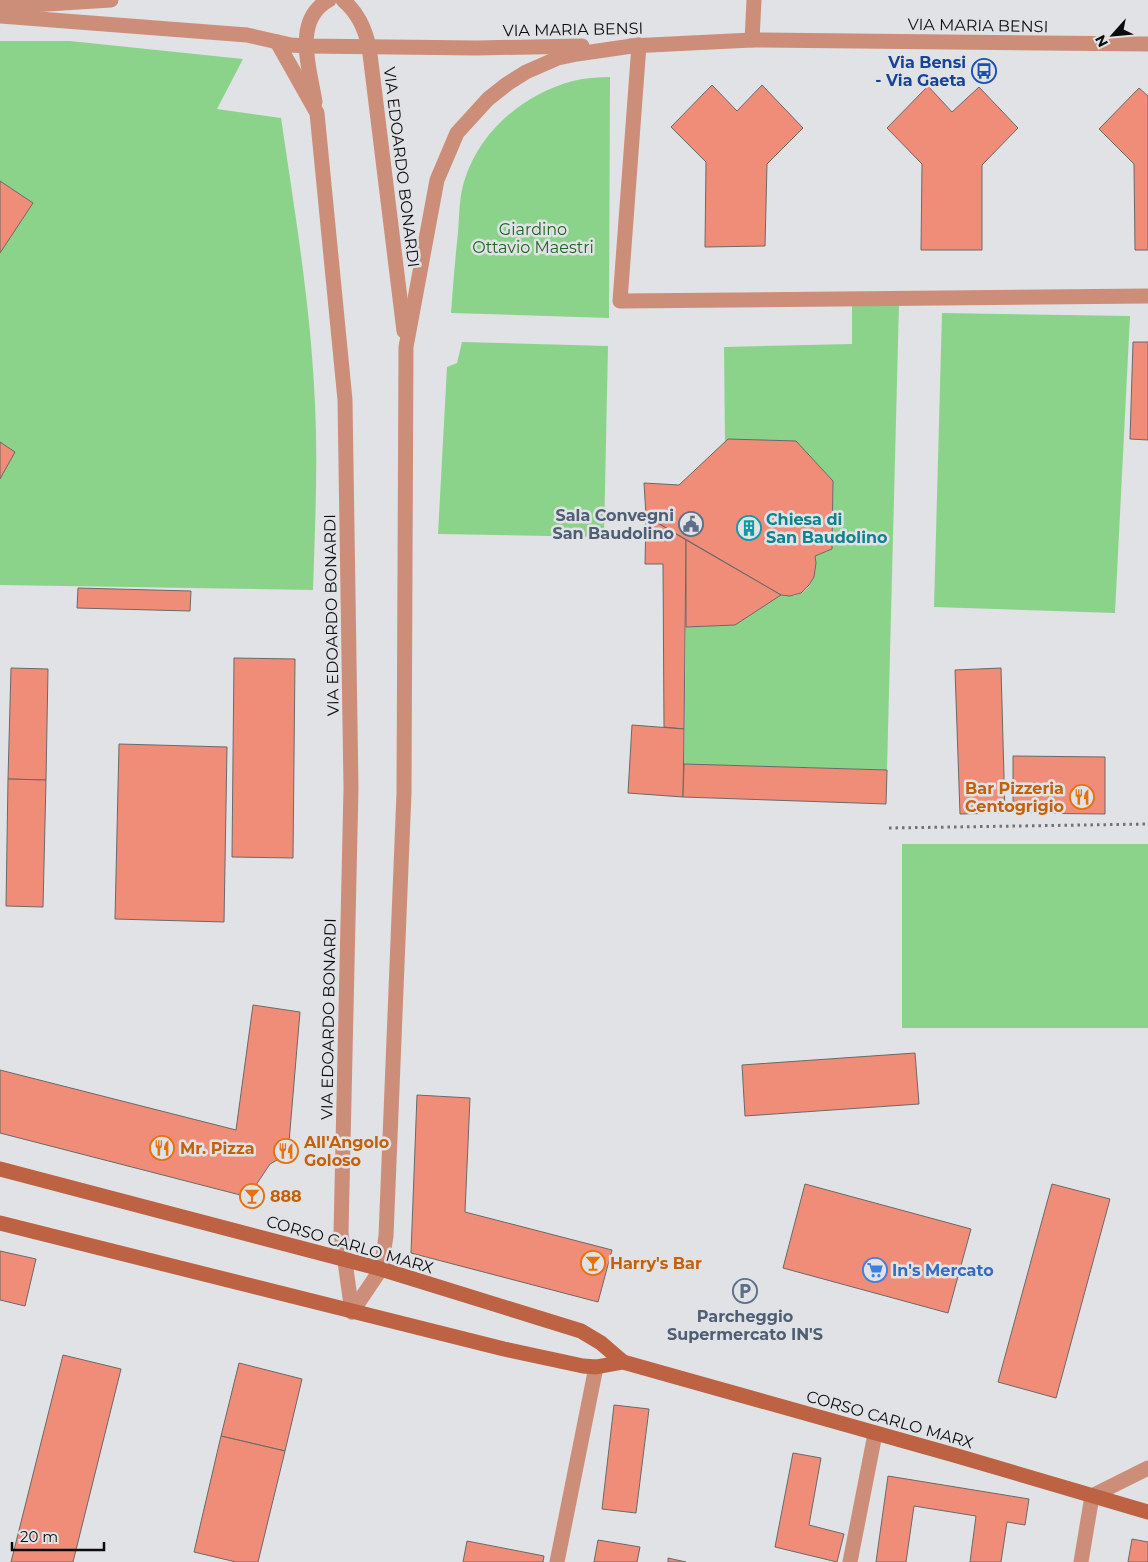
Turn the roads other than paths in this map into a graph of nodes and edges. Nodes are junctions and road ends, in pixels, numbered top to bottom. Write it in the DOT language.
graph roads {
  1 [pos="111,0"];
  2 [pos="329,0"];
  3 [pos="343,0"];
  4 [pos="754,0"];
  5 [pos="0,7"];
  6 [pos="0,16"];
  7 [pos="752,40"];
  8 [pos="277,42"];
  9 [pos="1148,44"];
  10 [pos="638,45"];
  11 [pos="306,46"];
  12 [pos="369,46"];
  13 [pos="316,113"];
  14 [pos="1148,296"];
  15 [pos="406,347"];
  16 [pos="0,1169"];
  17 [pos="0,1223"];
  18 [pos="344,1258"];
  19 [pos="381,1269"];
  20 [pos="352,1312"];
  21 [pos="622,1362"];
  22 [pos="596,1367"];
  23 [pos="875,1434"];
  24 [pos="1148,1468"];
  25 [pos="1092,1496"];
  26 [pos="1148,1512"];
  27 [pos="557,1562"];
  28 [pos="850,1562"];
  29 [pos="1081,1562"];
  1 -- 5 [label="street"];
  2 -- 11 [label="street, VIA EDOARDO BONARDI"];
  3 -- 12 [label="street, VIA EDOARDO BONARDI"];
  4 -- 7 [label="street"];
  6 -- 8 [label="street, VIA MARIA BENSI"];
  7 -- 9 [label="street, VIA MARIA BENSI"];
  7 -- 10 [label="street, VIA MARIA BENSI"];
  8 -- 11 [label="street, VIA MARIA BENSI"];
  8 -- 13 [label="street, VIA EDOARDO BONARDI"];
  10 -- 12 [label="street, VIA MARIA BENSI"];
  10 -- 14 [label="street"];
  10 -- 15 [label="street, VIA EDOARDO BONARDI"];
  11 -- 12 [label="street, VIA MARIA BENSI"];
  11 -- 13 [label="street, VIA EDOARDO BONARDI"];
  12 -- 15 [label="street, VIA EDOARDO BONARDI"];
  13 -- 18 [label="street, VIA EDOARDO BONARDI"];
  15 -- 19 [label="street, VIA EDOARDO BONARDI"];
  16 -- 18 [label="main road, CORSO CARLO MARX"];
  17 -- 20 [label="main road, CORSO CARLO MARX"];
  18 -- 19 [label="main road, CORSO CARLO MARX"];
  18 -- 20 [label="street, VIA EDOARDO BONARDI"];
  19 -- 20 [label="street, VIA EDOARDO BONARDI"];
  19 -- 21 [label="main road, CORSO CARLO MARX"];
  20 -- 22 [label="main road, CORSO CARLO MARX"];
  21 -- 22 [label="main road, CORSO CARLO MARX"];
  21 -- 23 [label="main road, CORSO CARLO MARX"];
  22 -- 27 [label="street"];
  23 -- 25 [label="main road, CORSO CARLO MARX"];
  23 -- 28 [label="street"];
  24 -- 25 [label="street"];
  25 -- 26 [label="main road, CORSO CARLO MARX"];
  25 -- 29 [label="street"];
}
